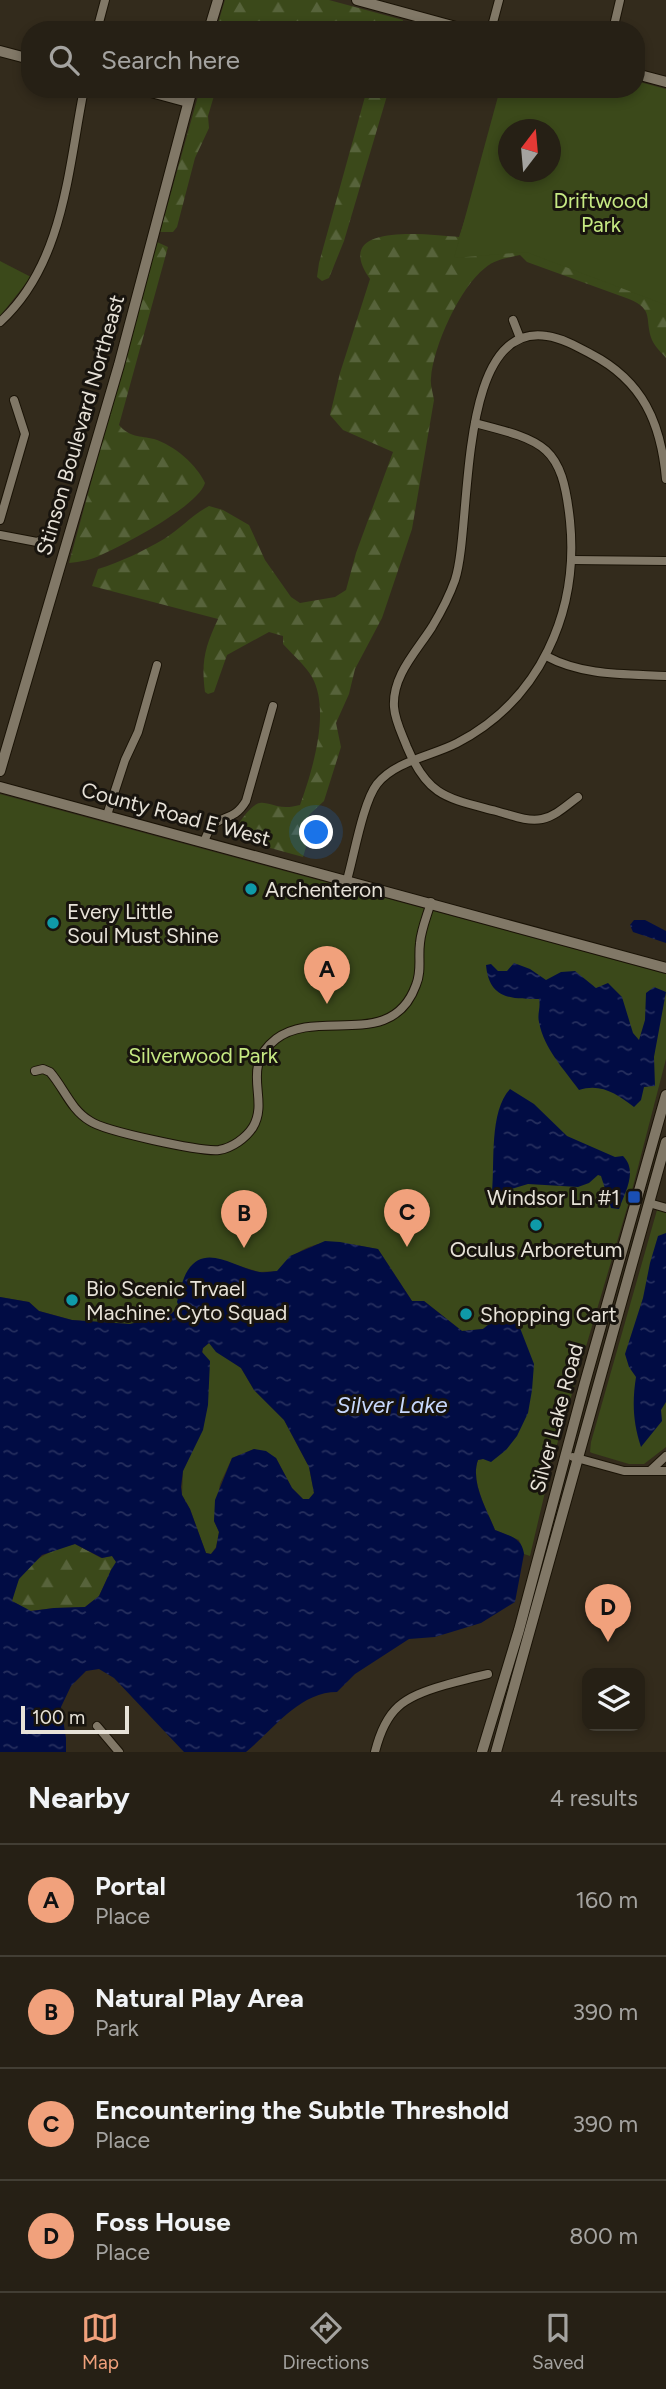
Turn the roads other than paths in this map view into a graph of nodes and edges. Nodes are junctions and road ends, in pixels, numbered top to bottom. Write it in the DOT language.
graph roads {
  1 [pos="105,0"];
  2 [pos="218,0"];
  3 [pos="357,0"];
  4 [pos="499,0"];
  5 [pos="621,0"];
  6 [pos="99,21"];
  7 [pos="212,21"];
  8 [pos="434,21"];
  9 [pos="493,21"];
  10 [pos="615,21"];
  11 [pos="0,51"];
  12 [pos="21,57"];
  13 [pos="645,76"];
  14 [pos="666,82"];
  15 [pos="82,98"];
  16 [pos="171,98"];
  17 [pos="189,98"];
  18 [pos="188,103"];
  19 [pos="513,320"];
  20 [pos="0,322"];
  21 [pos="520,338"];
  22 [pos="14,400"];
  23 [pos="475,423"];
  24 [pos="666,479"];
  25 [pos="0,520"];
  26 [pos="0,536"];
  27 [pos="42,540"];
  28 [pos="572,560"];
  29 [pos="666,561"];
  30 [pos="546,656"];
  31 [pos="157,665"];
  32 [pos="666,676"];
  33 [pos="273,706"];
  34 [pos="414,762"];
  35 [pos="0,771"];
  36 [pos="0,786"];
  37 [pos="578,797"];
  38 [pos="107,815"];
  39 [pos="204,843"];
  40 [pos="347,880"];
  41 [pos="430,902"];
  42 [pos="666,968"];
  43 [pos="35,1071"];
  44 [pos="666,1095"];
  45 [pos="666,1142"];
  46 [pos="649,1203"];
  47 [pos="666,1208"];
  48 [pos="565,1455"];
  49 [pos="666,1456"];
  50 [pos="577,1458"];
  51 [pos="651,1470"];
  52 [pos="666,1471"];
  53 [pos="488,1674"];
  54 [pos="97,1726"];
  55 [pos="119,1752"];
  56 [pos="375,1752"];
  57 [pos="482,1752"];
  58 [pos="496,1752"];
  1 -- 6 [label="street"];
  2 -- 7 [label="street"];
  3 -- 8 [label="street"];
  4 -- 9 [label="street"];
  5 -- 10 [label="street"];
  11 -- 12 [label="street"];
  13 -- 14 [label="street"];
  15 -- 20 [label="street"];
  16 -- 18 [label="street"];
  17 -- 18 [label="street, Stinson Boulevard Northeast"];
  18 -- 35 [label="street, Stinson Boulevard Northeast"];
  19 -- 21 [label="street"];
  21 -- 23 [label="street"];
  21 -- 24 [label="street"];
  22 -- 25 [label="street"];
  23 -- 28 [label="street"];
  23 -- 34 [label="street"];
  26 -- 27 [label="street"];
  28 -- 29 [label="street"];
  28 -- 30 [label="street"];
  30 -- 32 [label="street"];
  30 -- 34 [label="street"];
  31 -- 38 [label="street"];
  33 -- 39 [label="street"];
  34 -- 37 [label="street"];
  34 -- 40 [label="street"];
  36 -- 38 [label="street, County Road E West"];
  38 -- 39 [label="street, County Road E West"];
  39 -- 40 [label="street, County Road E West"];
  40 -- 41 [label="street, County Road E West"];
  41 -- 42 [label="street, County Road E West"];
  41 -- 43 [label="street"];
  44 -- 48 [label="street, Silver Lake Road"];
  45 -- 46 [label="street"];
  46 -- 47 [label="street"];
  46 -- 50 [label="street"];
  48 -- 50 [label="street"];
  48 -- 57 [label="street, Silver Lake Road"];
  49 -- 51 [label="street"];
  50 -- 51 [label="street"];
  50 -- 58 [label="street"];
  51 -- 52 [label="street"];
  53 -- 56 [label="street"];
  54 -- 55 [label="street"];
}
